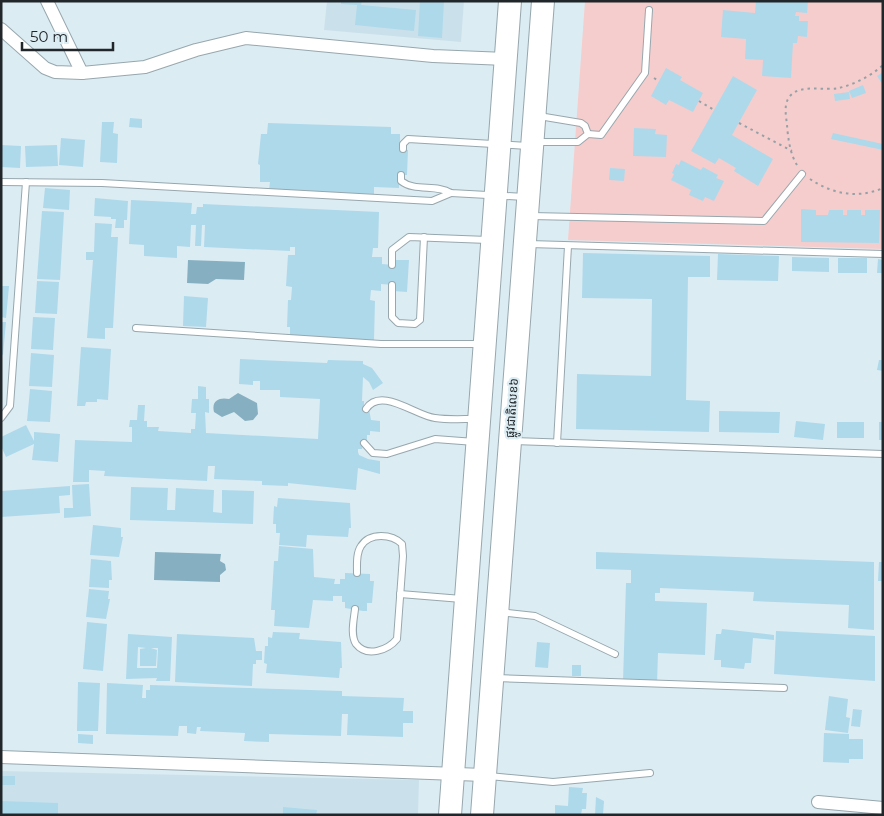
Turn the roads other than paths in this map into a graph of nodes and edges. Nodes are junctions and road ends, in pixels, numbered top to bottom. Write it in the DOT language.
graph roads {
  1 [pos="47,1"];
  2 [pos="510,1"];
  3 [pos="543,1"];
  4 [pos="649,10"];
  5 [pos="1,29"];
  6 [pos="506,59"];
  7 [pos="82,73"];
  8 [pos="535,110"];
  9 [pos="588,134"];
  10 [pos="499,145"];
  11 [pos="532,147"];
  12 [pos="403,149"];
  13 [pos="802,174"];
  14 [pos="401,175"];
  15 [pos="1,182"];
  16 [pos="26,182"];
  17 [pos="451,193"];
  18 [pos="495,195"];
  19 [pos="528,206"];
  20 [pos="424,237"];
  21 [pos="492,240"];
  22 [pos="525,244"];
  23 [pos="568,246"];
  24 [pos="883,254"];
  25 [pos="392,264"];
  26 [pos="392,285"];
  27 [pos="136,328"];
  28 [pos="484,344"];
  29 [pos="366,409"];
  30 [pos="1,418"];
  31 [pos="479,419"];
  32 [pos="510,440"];
  33 [pos="477,442"];
  34 [pos="364,443"];
  35 [pos="557,443"];
  36 [pos="883,454"];
  37 [pos="357,573"];
  38 [pos="400,594"];
  39 [pos="466,599"];
  40 [pos="355,609"];
  41 [pos="497,612"];
  42 [pos="615,654"];
  43 [pos="492,678"];
  44 [pos="784,688"];
  45 [pos="1,757"];
  46 [pos="453,772"];
  47 [pos="650,773"];
  48 [pos="484,775"];
  49 [pos="818,802"];
  50 [pos="883,808"];
  51 [pos="450,815"];
  52 [pos="482,815"];
  1 -- 7 [label="street"];
  2 -- 6 [label="highway"];
  3 -- 8 [label="highway, ផ្លូវជាតិលេខ៦"];
  4 -- 9 [label="lane"];
  5 -- 7 [label="street"];
  6 -- 7 [label="street"];
  6 -- 10 [label="highway"];
  8 -- 9 [label="lane"];
  8 -- 11 [label="highway, ផ្លូវជាតិលេខ៦"];
  9 -- 11 [label="lane"];
  10 -- 11 [label="lane"];
  10 -- 12 [label="lane"];
  10 -- 18 [label="highway"];
  11 -- 19 [label="highway, ផ្លូវជាតិលេខ៦"];
  13 -- 19 [label="lane"];
  14 -- 17 [label="lane"];
  15 -- 16 [label="lane"];
  16 -- 17 [label="lane"];
  16 -- 30 [label="lane"];
  17 -- 18 [label="lane"];
  18 -- 19 [label="lane"];
  18 -- 21 [label="highway"];
  19 -- 22 [label="highway, ផ្លូវជាតិលេខ៦"];
  20 -- 21 [label="lane"];
  20 -- 25 [label="lane"];
  20 -- 26 [label="lane"];
  21 -- 28 [label="highway"];
  22 -- 23 [label="lane"];
  22 -- 32 [label="highway, ផ្លូវជាតិលេខ៦"];
  23 -- 24 [label="lane"];
  23 -- 35 [label="lane"];
  27 -- 28 [label="lane"];
  28 -- 31 [label="highway"];
  29 -- 31 [label="lane"];
  31 -- 33 [label="highway"];
  32 -- 35 [label="lane"];
  32 -- 41 [label="highway, ផ្លូវជាតិលេខ៦"];
  33 -- 34 [label="lane"];
  33 -- 39 [label="highway"];
  35 -- 36 [label="lane"];
  37 -- 38 [label="lane"];
  38 -- 39 [label="lane"];
  38 -- 40 [label="lane"];
  39 -- 46 [label="highway"];
  41 -- 42 [label="lane"];
  41 -- 43 [label="highway, ផ្លូវជាតិលេខ៦"];
  43 -- 44 [label="lane"];
  43 -- 48 [label="highway, ផ្លូវជាតិលេខ៦"];
  45 -- 46 [label="street"];
  46 -- 48 [label="street"];
  46 -- 51 [label="highway"];
  47 -- 48 [label="lane"];
  48 -- 52 [label="highway, ផ្លូវជាតិលេខ៦"];
  49 -- 50 [label="street"];
}
